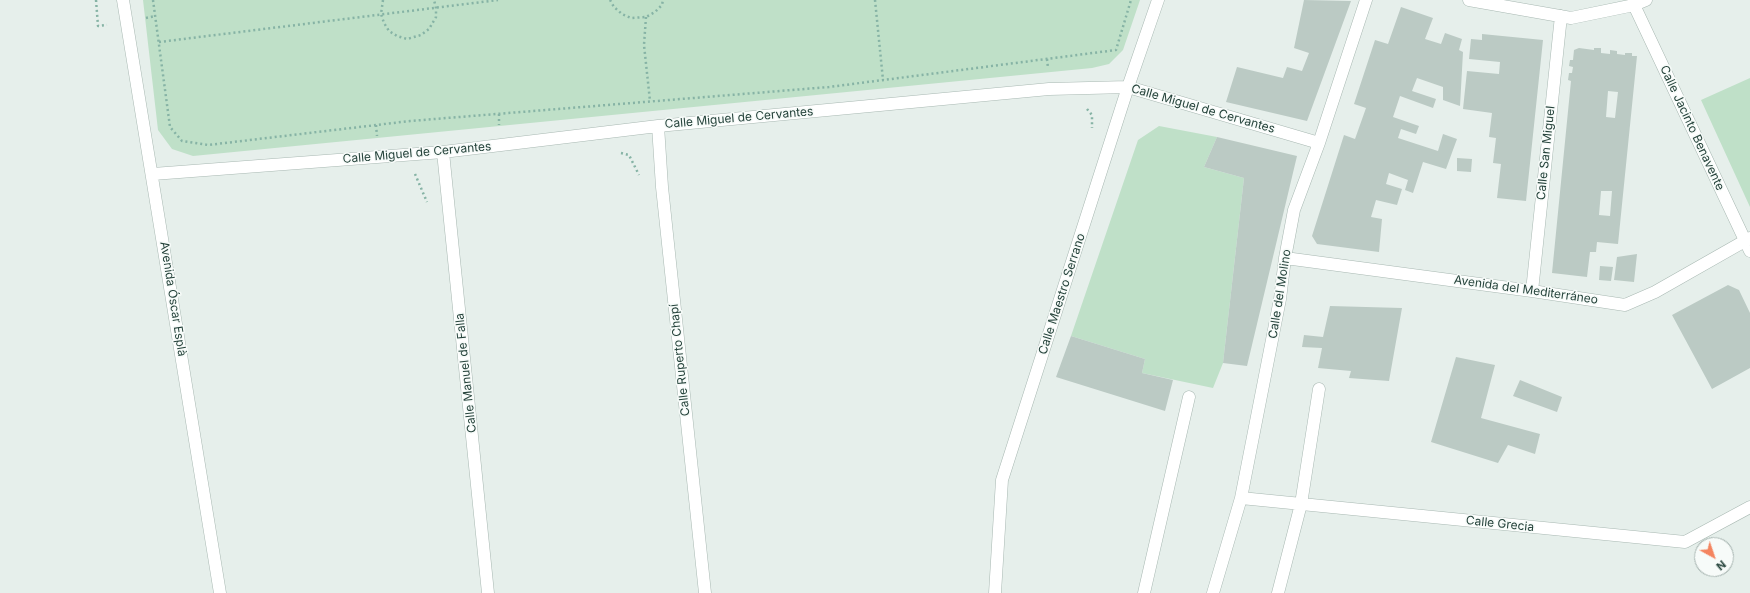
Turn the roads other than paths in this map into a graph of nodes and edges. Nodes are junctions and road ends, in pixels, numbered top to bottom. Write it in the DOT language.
graph roads {
  1 [pos="1158,0"];
  2 [pos="1366,0"];
  3 [pos="1469,0"];
  4 [pos="1646,0"];
  5 [pos="122,2"];
  6 [pos="1608,5"];
  7 [pos="1634,5"];
  8 [pos="1561,16"];
  9 [pos="1128,87"];
  10 [pos="658,126"];
  11 [pos="1319,143"];
  12 [pos="443,152"];
  13 [pos="153,174"];
  14 [pos="1749,243"];
  15 [pos="1285,258"];
  16 [pos="1532,290"];
  17 [pos="1319,389"];
  18 [pos="1189,397"];
  19 [pos="1241,498"];
  20 [pos="1301,504"];
  21 [pos="1750,507"];
  22 [pos="220,593"];
  23 [pos="488,593"];
  24 [pos="705,593"];
  25 [pos="995,593"];
  26 [pos="1144,593"];
  27 [pos="1213,593"];
  28 [pos="1278,593"];
  1 -- 9 [label="street, Calle Maestro Serrano"];
  2 -- 11 [label="street, Calle del Molino"];
  3 -- 8 [label="street"];
  4 -- 7 [label="street"];
  5 -- 13 [label="street, Avenida Óscar Esplà"];
  6 -- 7 [label="street"];
  6 -- 8 [label="street"];
  7 -- 14 [label="street, Calle Jacinto Benavente"];
  8 -- 16 [label="street, Calle San Miguel"];
  9 -- 10 [label="street, Calle Miguel de Cervantes"];
  9 -- 11 [label="street, Calle Miguel de Cervantes"];
  9 -- 25 [label="street, Calle Maestro Serrano"];
  10 -- 12 [label="street, Calle Miguel de Cervantes"];
  10 -- 24 [label="street, Calle Ruperto Chapí"];
  11 -- 15 [label="street, Calle del Molino"];
  12 -- 13 [label="street, Calle Miguel de Cervantes"];
  12 -- 23 [label="street, Calle Manuel de Falla"];
  13 -- 22 [label="street, Avenida Óscar Esplà"];
  14 -- 16 [label="street, Avenida del Mediterráneo"];
  15 -- 16 [label="street, Avenida del Mediterráneo"];
  15 -- 19 [label="street, Calle del Molino"];
  17 -- 20 [label="street"];
  18 -- 26 [label="street"];
  19 -- 20 [label="street, Calle Grecia"];
  19 -- 27 [label="street, Calle del Molino"];
  20 -- 21 [label="street, Calle Grecia"];
  20 -- 28 [label="street"];
}
